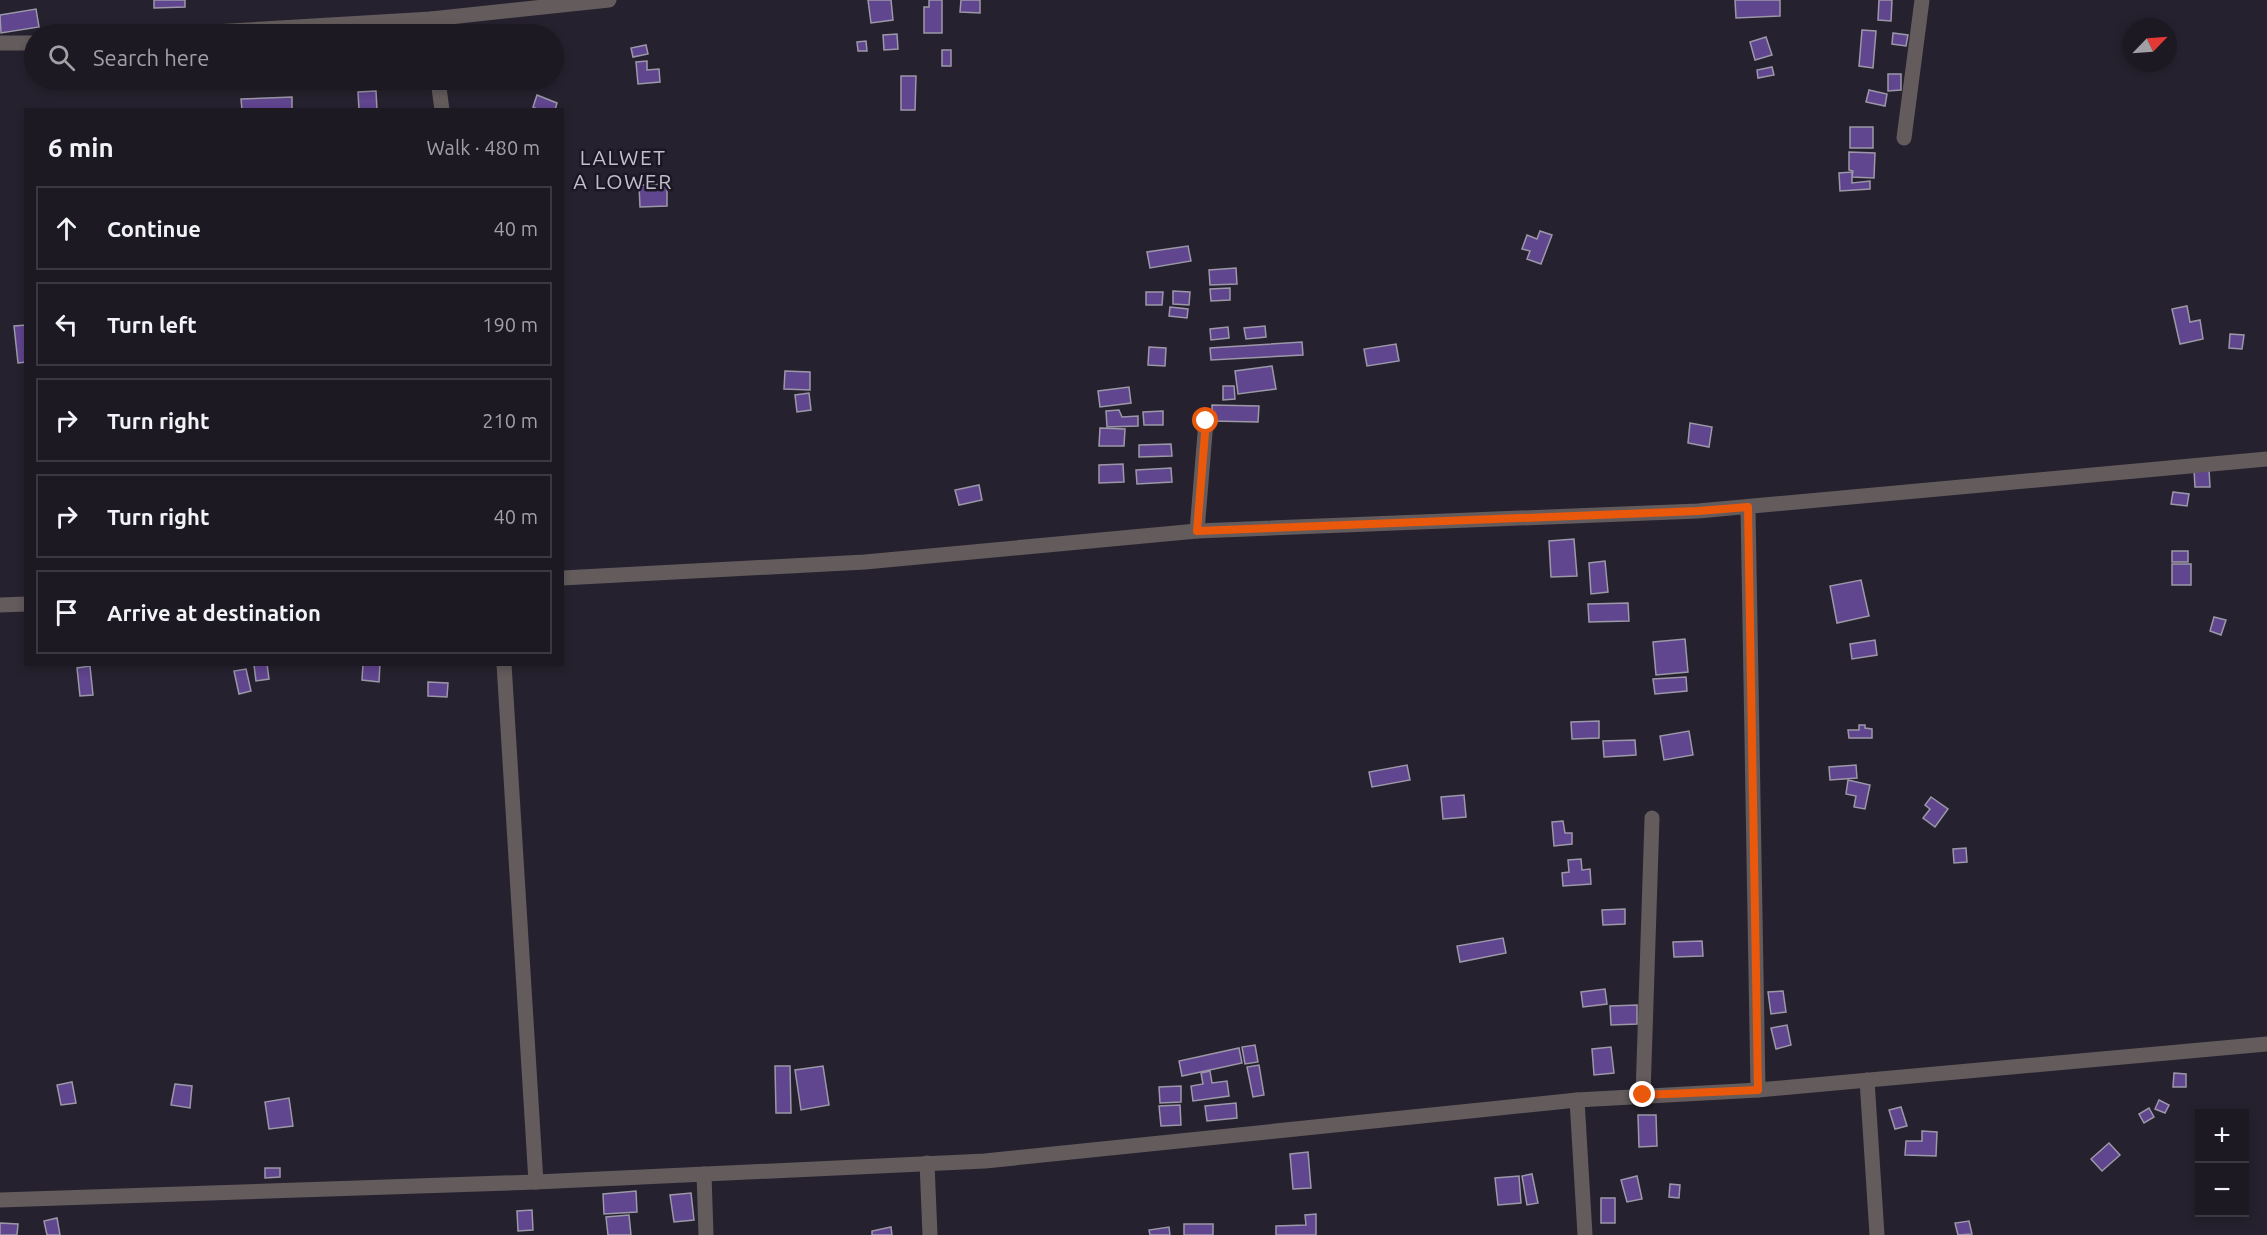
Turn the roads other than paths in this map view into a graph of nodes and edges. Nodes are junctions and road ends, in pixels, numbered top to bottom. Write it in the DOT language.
graph roads {
  1 [pos="609,0"];
  2 [pos="1922,0"];
  3 [pos="452,24"];
  4 [pos="0,43"];
  5 [pos="24,44"];
  6 [pos="439,90"];
  7 [pos="442,108"];
  8 [pos="1904,138"];
  9 [pos="1206,421"];
  10 [pos="2267,459"];
  11 [pos="1748,507"];
  12 [pos="1197,531"];
  13 [pos="564,578"];
  14 [pos="24,604"];
  15 [pos="0,605"];
  16 [pos="504,666"];
  17 [pos="1652,818"];
  18 [pos="2267,1044"];
  19 [pos="1867,1080"];
  20 [pos="1758,1090"];
  21 [pos="1643,1095"];
  22 [pos="1577,1100"];
  23 [pos="927,1163"];
  24 [pos="704,1174"];
  25 [pos="536,1182"];
  26 [pos="0,1200"];
  27 [pos="706,1235"];
  28 [pos="930,1235"];
  29 [pos="1585,1235"];
  30 [pos="1877,1235"];
  1 -- 3 [label="street"];
  2 -- 8 [label="street"];
  4 -- 5 [label="street"];
  6 -- 7 [label="street"];
  9 -- 12 [label="street"];
  10 -- 11 [label="street"];
  11 -- 12 [label="street"];
  11 -- 20 [label="street"];
  12 -- 13 [label="street"];
  14 -- 15 [label="street"];
  16 -- 25 [label="street"];
  17 -- 21 [label="street"];
  18 -- 19 [label="street"];
  19 -- 20 [label="street"];
  19 -- 30 [label="street"];
  20 -- 21 [label="street"];
  21 -- 22 [label="street"];
  22 -- 23 [label="street"];
  22 -- 29 [label="street"];
  23 -- 24 [label="street"];
  23 -- 28 [label="street"];
  24 -- 25 [label="street"];
  24 -- 27 [label="street"];
  25 -- 26 [label="street"];
}
